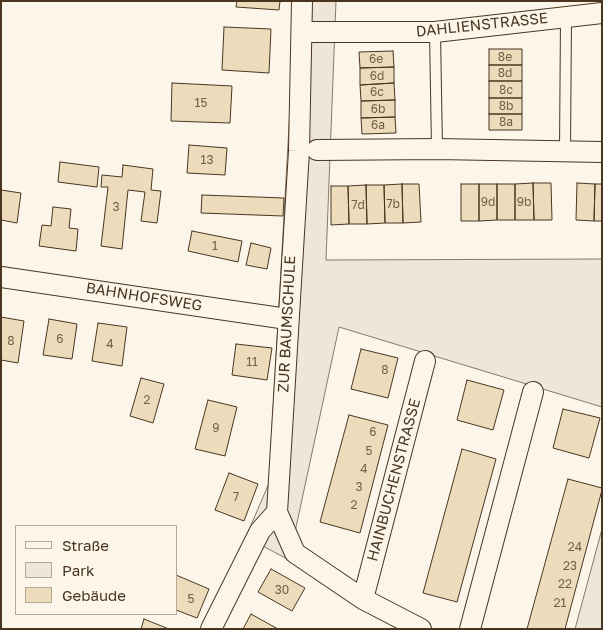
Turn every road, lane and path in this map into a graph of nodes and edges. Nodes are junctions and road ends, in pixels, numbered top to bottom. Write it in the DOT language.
graph roads {
  1 [pos="302,1"];
  2 [pos="602,13"];
  3 [pos="566,16"];
  4 [pos="302,32"];
  5 [pos="435,32"];
  6 [pos="437,149"];
  7 [pos="317,150"];
  8 [pos="565,150"];
  9 [pos="602,152"];
  10 [pos="1,277"];
  11 [pos="287,319"];
  12 [pos="425,361"];
  13 [pos="533,392"];
  14 [pos="277,512"];
  15 [pos="362,599"];
  16 [pos="211,629"];
  17 [pos="421,629"];
  18 [pos="470,629"];
  1 -- 4 [label="street, ZUR BAUMSCHULE"];
  2 -- 3 [label="street, DAHLIENSTRASSE"];
  3 -- 5 [label="street, DAHLIENSTRASSE"];
  3 -- 8 [label="lane"];
  4 -- 5 [label="street, DAHLIENSTRASSE"];
  4 -- 11 [label="street, ZUR BAUMSCHULE"];
  5 -- 6 [label="lane"];
  6 -- 7 [label="street"];
  6 -- 8 [label="street"];
  8 -- 9 [label="street"];
  10 -- 11 [label="street, BAHNHOFSWEG"];
  11 -- 14 [label="street, ZUR BAUMSCHULE"];
  12 -- 15 [label="street, HAINBUCHENSTRASSE"];
  13 -- 18 [label="street"];
  14 -- 15 [label="street"];
  14 -- 16 [label="street"];
  15 -- 17 [label="street"];
}
